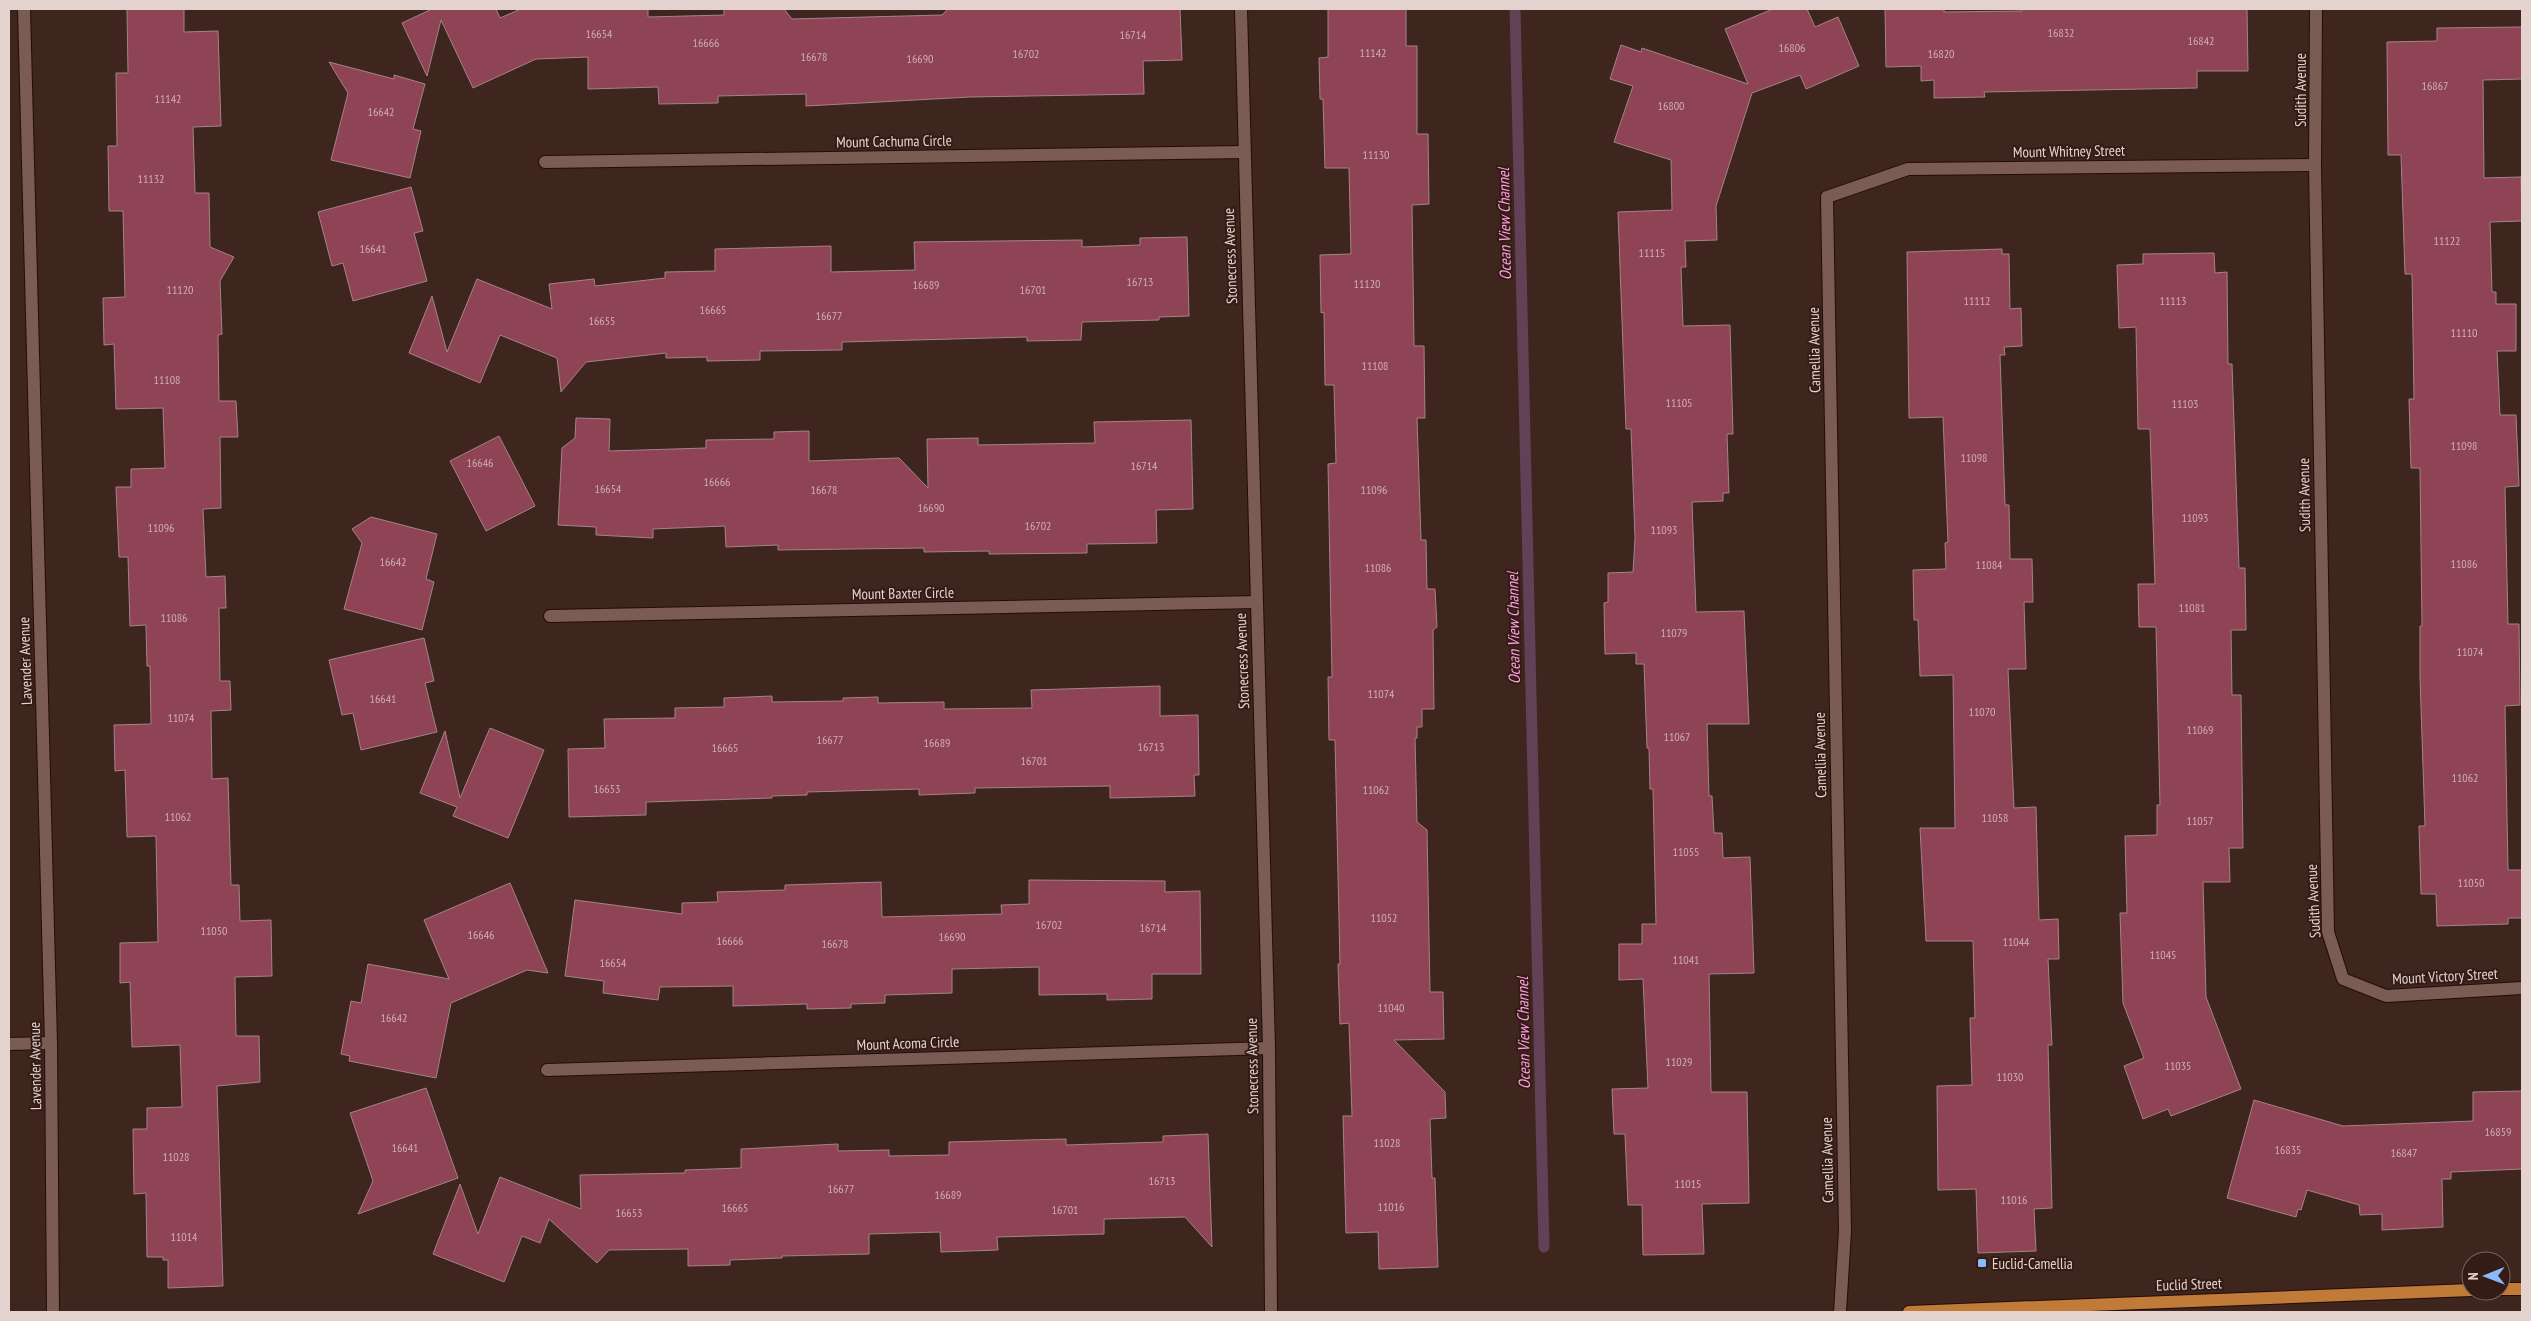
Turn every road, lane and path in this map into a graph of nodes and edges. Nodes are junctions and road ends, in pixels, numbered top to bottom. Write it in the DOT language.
graph roads {
  1 [pos="24,9"];
  2 [pos="1241,9"];
  3 [pos="2316,9"];
  4 [pos="1244,152"];
  5 [pos="545,162"];
  6 [pos="2315,165"];
  7 [pos="1827,197"];
  8 [pos="1256,602"];
  9 [pos="550,616"];
  10 [pos="2342,979"];
  11 [pos="2522,988"];
  12 [pos="51,1043"];
  13 [pos="9,1044"];
  14 [pos="1269,1048"];
  15 [pos="547,1070"];
  16 [pos="2461,1290"];
  17 [pos="53,1312"];
  18 [pos="1271,1312"];
  19 [pos="1840,1312"];
  20 [pos="1909,1312"];
  1 -- 12 [label="street, Lavender Avenue"];
  2 -- 4 [label="street, Stonecress Avenue"];
  3 -- 6 [label="street, Sudith Avenue"];
  4 -- 5 [label="street, Mount Cachuma Circle"];
  4 -- 8 [label="street, Stonecress Avenue"];
  6 -- 7 [label="street, Mount Whitney Street"];
  6 -- 10 [label="street, Sudith Avenue"];
  7 -- 19 [label="street, Camellia Avenue"];
  8 -- 9 [label="street, Mount Baxter Circle"];
  8 -- 14 [label="street, Stonecress Avenue"];
  10 -- 11 [label="street, Mount Victory Street"];
  12 -- 13 [label="street"];
  12 -- 17 [label="street, Lavender Avenue"];
  14 -- 15 [label="street, Mount Acoma Circle"];
  14 -- 18 [label="street, Stonecress Avenue"];
  16 -- 20 [label="main road, Euclid Street"];
}
